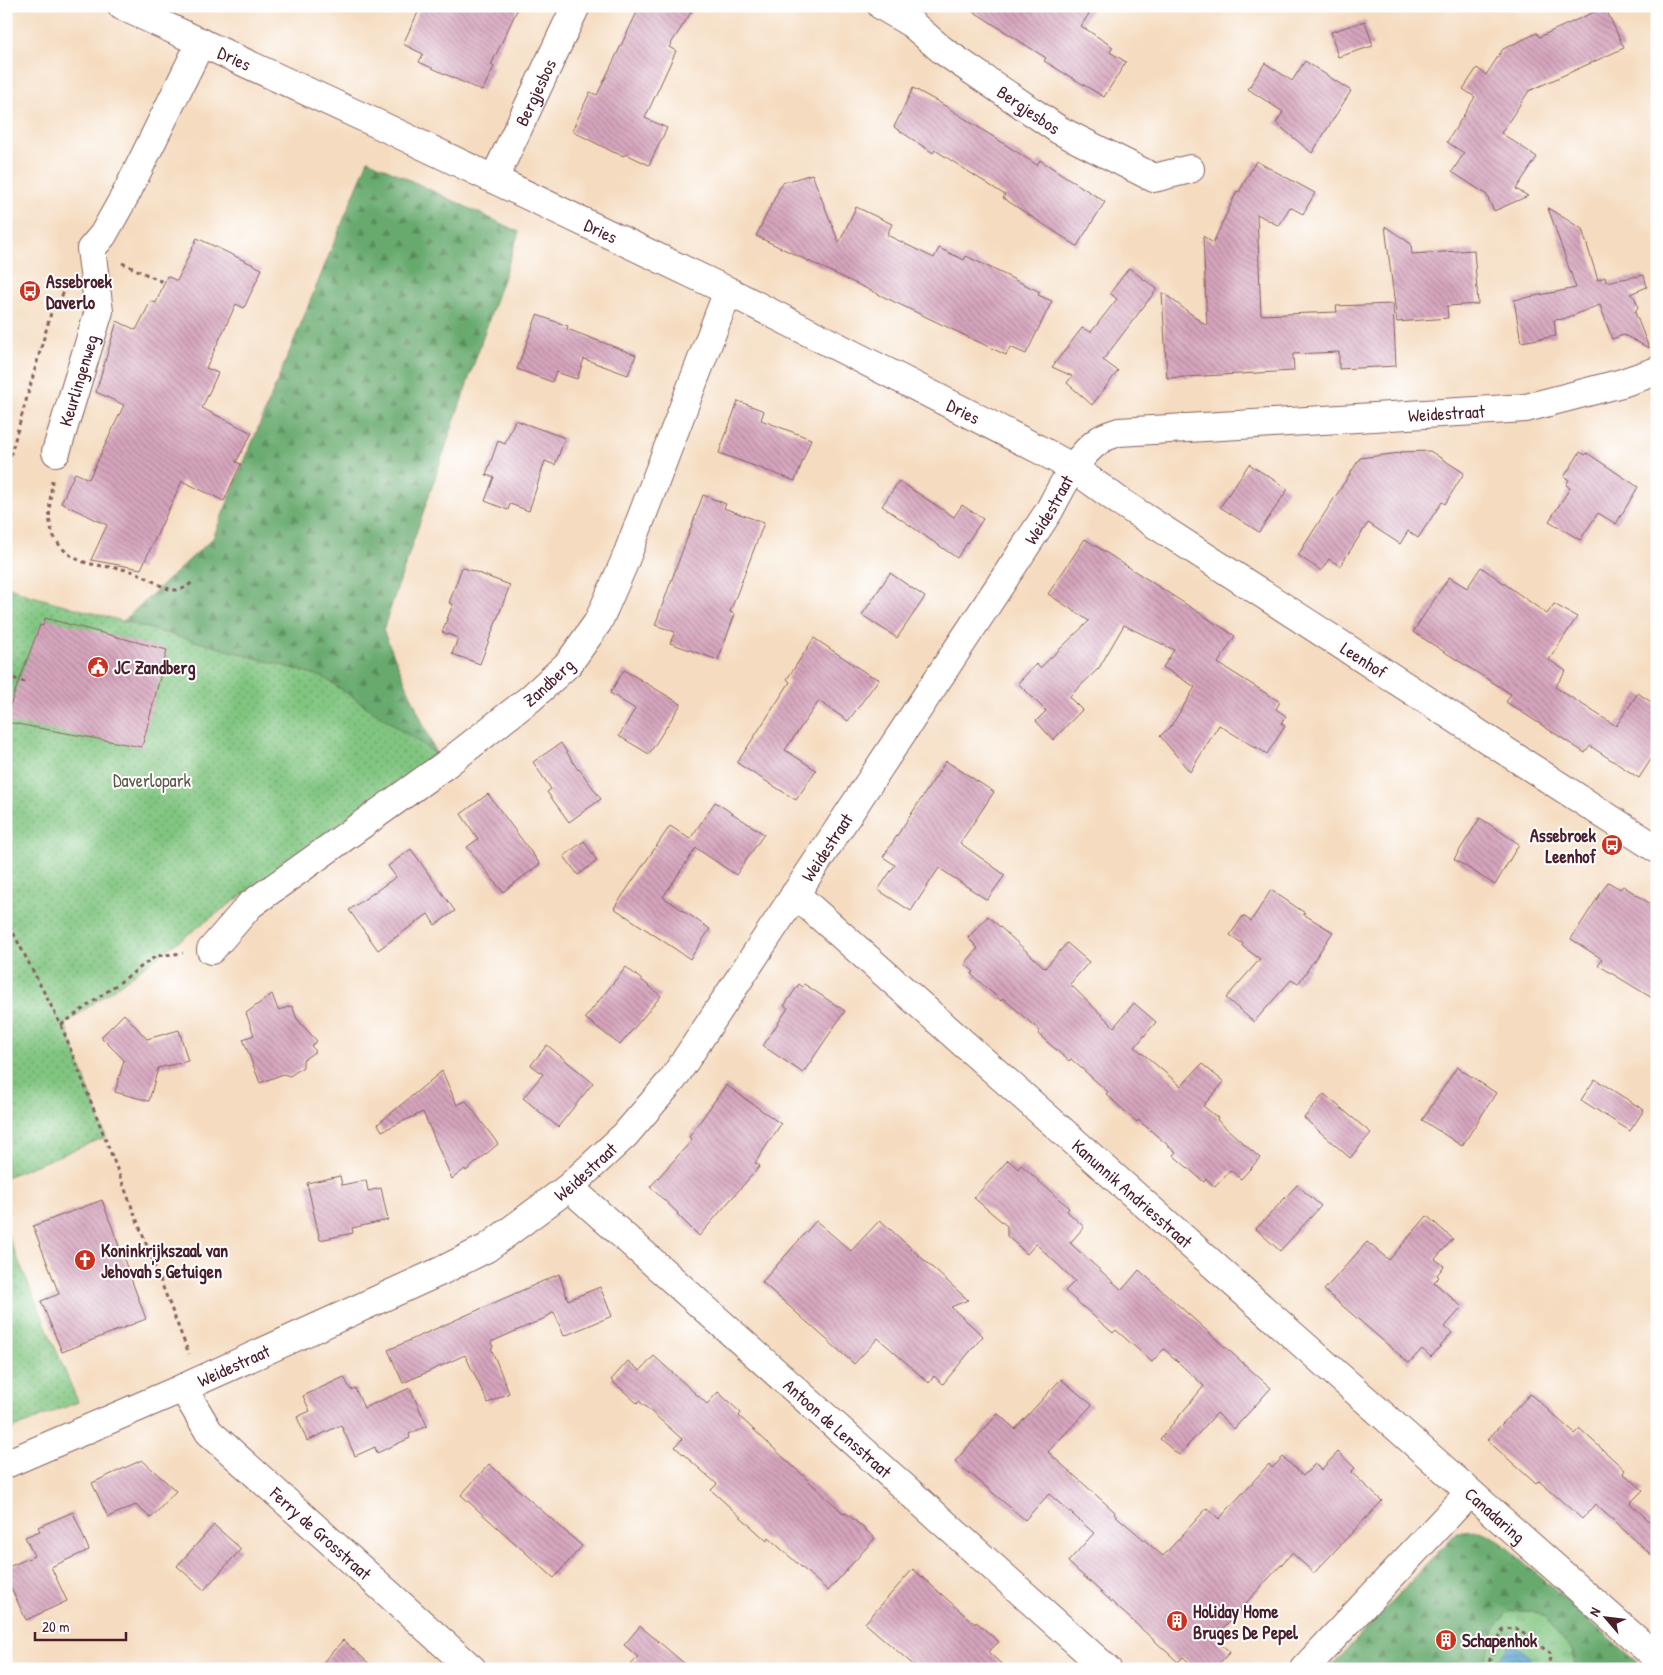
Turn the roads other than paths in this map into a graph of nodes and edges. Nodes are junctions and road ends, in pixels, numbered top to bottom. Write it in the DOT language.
graph roads {
  1 [pos="122,6"];
  2 [pos="576,6"];
  3 [pos="882,6"];
  4 [pos="201,42"];
  5 [pos="1190,169"];
  6 [pos="494,179"];
  7 [pos="728,291"];
  8 [pos="1657,371"];
  9 [pos="56,452"];
  10 [pos="1073,468"];
  11 [pos="1657,849"];
  12 [pos="795,894"];
  13 [pos="212,950"];
  14 [pos="569,1187"];
  15 [pos="192,1383"];
  16 [pos="6,1464"];
  17 [pos="1469,1493"];
  18 [pos="1657,1658"];
  19 [pos="472,1669"];
  20 [pos="1107,1669"];
  21 [pos="1304,1669"];
  1 -- 4 [label="street, Dries"];
  2 -- 6 [label="street, Bergjesbos"];
  3 -- 5 [label="street, Bergjesbos"];
  4 -- 6 [label="street, Dries"];
  4 -- 9 [label="street, Keurlingenweg"];
  6 -- 7 [label="street, Dries"];
  7 -- 10 [label="street, Dries"];
  7 -- 13 [label="street, Zandberg"];
  8 -- 10 [label="street, Weidestraat"];
  10 -- 11 [label="street, Leenhof"];
  10 -- 12 [label="street, Weidestraat"];
  12 -- 14 [label="street, Weidestraat"];
  12 -- 17 [label="street, Kanunnik Andriesstraat"];
  14 -- 15 [label="street, Weidestraat"];
  14 -- 20 [label="street, Antoon de Lensstraat"];
  15 -- 16 [label="street, Weidestraat"];
  15 -- 19 [label="street, Ferry de Grosstraat"];
  17 -- 18 [label="street, Canadaring"];
  17 -- 21 [label="street, Canadaring"];
}
